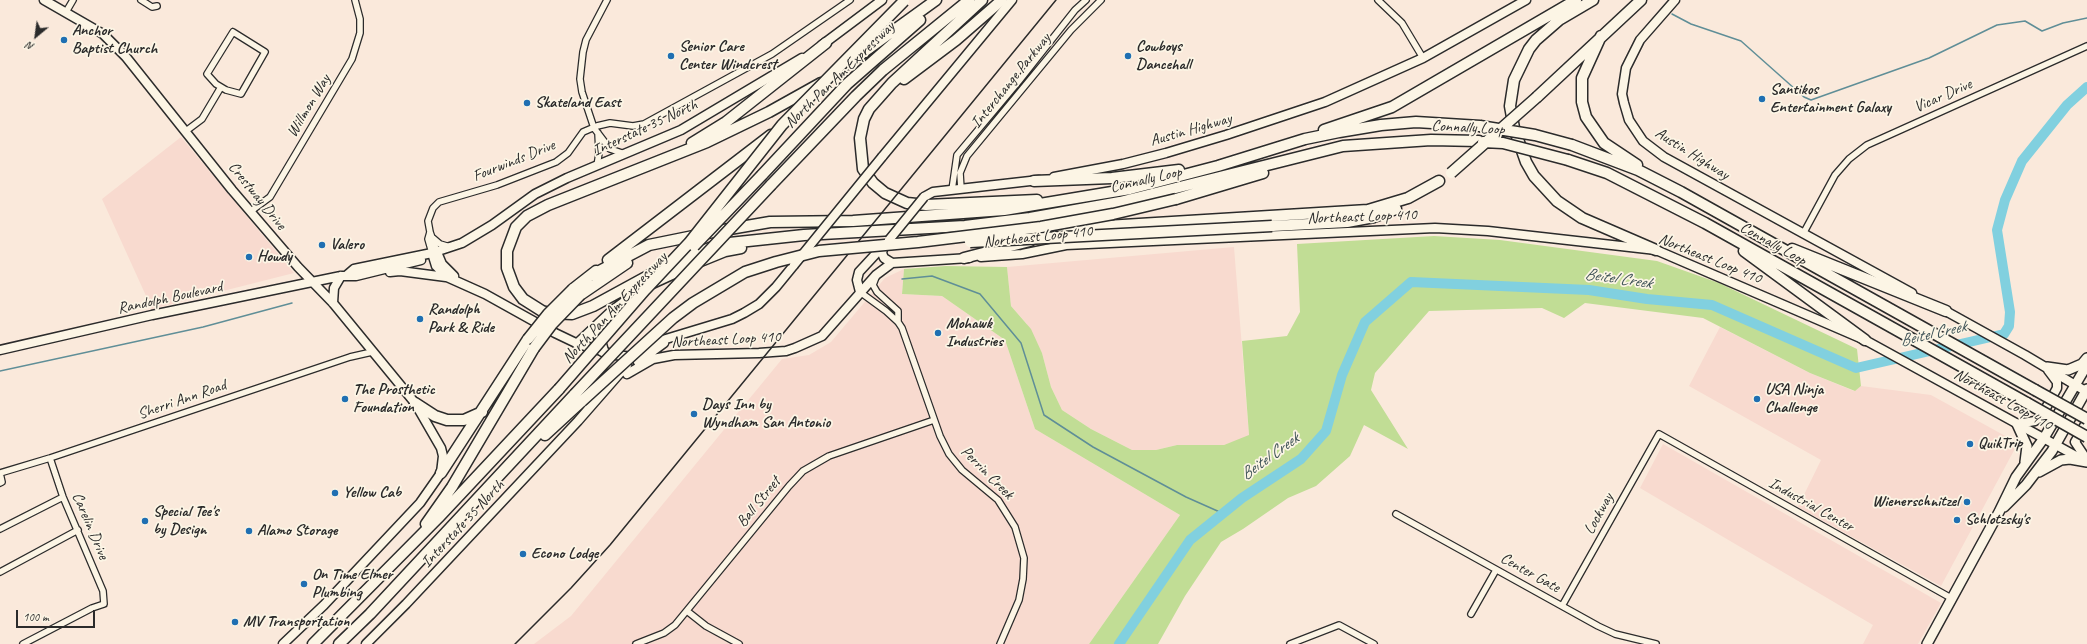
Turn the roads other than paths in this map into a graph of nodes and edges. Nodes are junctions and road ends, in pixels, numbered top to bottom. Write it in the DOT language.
graph roads {
  1 [pos="44,0"];
  2 [pos="73,0"];
  3 [pos="141,0"];
  4 [pos="355,0"];
  5 [pos="607,0"];
  6 [pos="850,0"];
  7 [pos="882,0"];
  8 [pos="905,0"];
  9 [pos="936,0"];
  10 [pos="945,0"];
  11 [pos="969,0"];
  12 [pos="982,0"];
  13 [pos="1002,0"];
  14 [pos="1012,0"];
  15 [pos="1086,0"];
  16 [pos="1101,0"];
  17 [pos="1378,0"];
  18 [pos="1526,0"];
  19 [pos="1576,0"];
  20 [pos="1593,0"];
  21 [pos="1641,0"];
  22 [pos="1674,0"];
  23 [pos="157,6"];
  24 [pos="66,12"];
  25 [pos="1601,36"];
  26 [pos="826,42"];
  27 [pos="2087,46"];
  28 [pos="1423,58"];
  29 [pos="221,87"];
  30 [pos="869,109"];
  31 [pos="782,125"];
  32 [pos="594,128"];
  33 [pos="186,131"];
  34 [pos="598,133"];
  35 [pos="1290,144"];
  36 [pos="625,154"];
  37 [pos="1314,154"];
  38 [pos="670,157"];
  39 [pos="597,166"];
  40 [pos="1218,166"];
  41 [pos="1034,180"];
  42 [pos="1439,181"];
  43 [pos="961,189"];
  44 [pos="952,190"];
  45 [pos="1681,192"];
  46 [pos="1055,202"];
  47 [pos="251,212"];
  48 [pos="1705,223"];
  49 [pos="1742,228"];
  50 [pos="1074,229"];
  51 [pos="430,232"];
  52 [pos="837,233"];
  53 [pos="1803,234"];
  54 [pos="433,238"];
  55 [pos="784,238"];
  56 [pos="682,239"];
  57 [pos="918,242"];
  58 [pos="886,243"];
  59 [pos="450,247"];
  60 [pos="435,250"];
  61 [pos="1656,250"];
  62 [pos="964,258"];
  63 [pos="892,263"];
  64 [pos="366,274"];
  65 [pos="592,275"];
  66 [pos="876,275"];
  67 [pos="344,276"];
  68 [pos="447,277"];
  69 [pos="460,282"];
  70 [pos="313,283"];
  71 [pos="576,292"];
  72 [pos="860,292"];
  73 [pos="333,303"];
  74 [pos="1946,311"];
  75 [pos="602,322"];
  76 [pos="898,322"];
  77 [pos="673,337"];
  78 [pos="1865,340"];
  79 [pos="531,344"];
  80 [pos="578,344"];
  81 [pos="0,350"];
  82 [pos="603,351"];
  83 [pos="372,352"];
  84 [pos="634,357"];
  85 [pos="2087,358"];
  86 [pos="2087,365"];
  87 [pos="2047,368"];
  88 [pos="628,374"];
  89 [pos="2075,385"];
  90 [pos="559,389"];
  91 [pos="2087,391"];
  92 [pos="578,397"];
  93 [pos="415,404"];
  94 [pos="482,412"];
  95 [pos="934,420"];
  96 [pos="2087,420"];
  97 [pos="578,421"];
  98 [pos="2017,424"];
  99 [pos="1659,434"];
  100 [pos="2087,437"];
  101 [pos="2044,438"];
  102 [pos="2056,445"];
  103 [pos="50,458"];
  104 [pos="2087,461"];
  105 [pos="2025,464"];
  106 [pos="0,473"];
  107 [pos="442,473"];
  108 [pos="2033,476"];
  109 [pos="0,483"];
  110 [pos="63,497"];
  111 [pos="1999,512"];
  112 [pos="1396,514"];
  113 [pos="0,529"];
  114 [pos="78,530"];
  115 [pos="418,538"];
  116 [pos="1496,570"];
  117 [pos="0,572"];
  118 [pos="1951,598"];
  119 [pos="1562,606"];
  120 [pos="687,611"];
  121 [pos="1471,614"];
  122 [pos="23,644"];
  123 [pos="283,644"];
  124 [pos="313,644"];
  125 [pos="339,644"];
  126 [pos="366,644"];
  127 [pos="636,644"];
  128 [pos="739,644"];
  129 [pos="1000,644"];
  130 [pos="1290,644"];
  131 [pos="1374,644"];
  132 [pos="1656,644"];
  133 [pos="1927,644"];
  1 -- 24 [label="main road, Crestway Drive"];
  2 -- 24 [label="street"];
  3 -- 23 [label="street"];
  4 -- 47 [label="street, Willmon Way"];
  5 -- 32 [label="street"];
  6 -- 32 [label="street, Fourwinds Drive"];
  7 -- 26 [label="main road, Interstate 35 North"];
  8 -- 31 [label="highway, bridge"];
  9 -- 38 [label="highway"];
  10 -- 90 [label="highway, North Pan Am Expressway, bridge"];
  11 -- 92 [label="highway, North Pan Am Expressway, bridge"];
  12 -- 30 [label="highway"];
  13 -- 30 [label="highway"];
  14 -- 77 [label="main road, Interstate 35 North, bridge"];
  15 -- 44 [label="street, Interchange Parkway"];
  16 -- 43 [label="street, Interchange Parkway"];
  17 -- 28 [label="street"];
  18 -- 28 [label="main road, Austin Highway"];
  19 -- 35 [label="highway"];
  20 -- 61 [label="highway"];
  21 -- 25 [label="highway"];
  22 -- 53 [label="main road, Austin Highway"];
  24 -- 33 [label="main road, Crestway Drive"];
  25 -- 42 [label="highway, bridge"];
  25 -- 45 [label="highway"];
  26 -- 36 [label="main road, Interstate 35 North"];
  26 -- 38 [label="highway"];
  27 -- 53 [label="street, Vicar Drive"];
  28 -- 41 [label="main road, Austin Highway"];
  29 -- 29 [label="street"];
  29 -- 33 [label="street"];
  30 -- 46 [label="highway"];
  31 -- 65 [label="highway, bridge"];
  31 -- 90 [label="highway, bridge"];
  32 -- 34 [label="street"];
  32 -- 51 [label="street, Fourwinds Drive"];
  33 -- 47 [label="main road, Crestway Drive"];
  34 -- 36 [label="street"];
  34 -- 39 [label="street"];
  35 -- 40 [label="highway, Connally Loop"];
  35 -- 45 [label="highway, Connally Loop, bridge"];
  36 -- 39 [label="main road, Interstate 35 North"];
  37 -- 48 [label="highway, Connally Loop, bridge"];
  37 -- 52 [label="highway, Connally Loop"];
  37 -- 57 [label="highway, bridge"];
  38 -- 55 [label="highway"];
  39 -- 59 [label="main road, Interstate 35 North"];
  40 -- 41 [label="highway"];
  40 -- 46 [label="highway, Connally Loop"];
  41 -- 43 [label="main road, Austin Highway"];
  42 -- 50 [label="highway"];
  42 -- 57 [label="highway, bridge"];
  43 -- 44 [label="main road, Austin Highway"];
  44 -- 58 [label="main road, Austin Highway, bridge"];
  45 -- 49 [label="highway, Connally Loop"];
  46 -- 56 [label="highway"];
  47 -- 70 [label="main road, Crestway Drive"];
  48 -- 78 [label="highway"];
  48 -- 100 [label="highway, Connally Loop, bridge"];
  49 -- 74 [label="highway"];
  49 -- 96 [label="highway, Connally Loop, bridge"];
  50 -- 52 [label="highway"];
  50 -- 62 [label="highway"];
  51 -- 54 [label="street, Fourwinds Drive"];
  51 -- 60 [label="street, Fourwinds Drive"];
  52 -- 55 [label="highway, Connally Loop"];
  53 -- 74 [label="main road"];
  54 -- 59 [label="street"];
  54 -- 60 [label="street, Fourwinds Drive"];
  55 -- 75 [label="highway"];
  56 -- 65 [label="highway"];
  56 -- 71 [label="highway"];
  57 -- 92 [label="highway, bridge"];
  58 -- 63 [label="main road"];
  58 -- 72 [label="main road, Austin Highway"];
  59 -- 60 [label="main road, Interstate 35 North"];
  60 -- 64 [label="main road, Randolph Boulevard"];
  60 -- 67 [label="main road, Randolph Boulevard"];
  60 -- 68 [label="main road"];
  60 -- 69 [label="main road"];
  61 -- 62 [label="main road, Northeast Loop 410"];
  61 -- 78 [label="main road, Northeast Loop 410"];
  62 -- 63 [label="main road, Northeast Loop 410"];
  63 -- 66 [label="main road, Northeast Loop 410"];
  64 -- 67 [label="main road, Randolph Boulevard"];
  64 -- 68 [label="main road"];
  65 -- 71 [label="highway"];
  66 -- 72 [label="main road, Northeast Loop 410"];
  66 -- 76 [label="street, Perrin Creek"];
  67 -- 70 [label="main road, Randolph Boulevard"];
  67 -- 73 [label="main road"];
  68 -- 69 [label="main road"];
  69 -- 80 [label="main road"];
  70 -- 73 [label="main road, Crestway Drive"];
  70 -- 81 [label="main road, Randolph Boulevard"];
  71 -- 79 [label="highway, bridge"];
  72 -- 76 [label="street, Perrin Creek"];
  72 -- 88 [label="main road, Northeast Loop 410"];
  73 -- 83 [label="main road, Crestway Drive"];
  74 -- 87 [label="main road"];
  75 -- 80 [label="highway"];
  75 -- 82 [label="highway"];
  76 -- 95 [label="street, Perrin Creek"];
  77 -- 84 [label="main road, Interstate 35 North"];
  77 -- 88 [label="main road, Interstate 35 North"];
  78 -- 98 [label="main road, Northeast Loop 410"];
  79 -- 94 [label="highway"];
  79 -- 115 [label="highway"];
  80 -- 82 [label="main road"];
  82 -- 84 [label="main road"];
  83 -- 93 [label="main road, Crestway Drive"];
  83 -- 103 [label="street, Sherri Ann Road"];
  84 -- 97 [label="main road, Interstate 35 North"];
  85 -- 87 [label="main road"];
  86 -- 89 [label="main road"];
  87 -- 89 [label="main road"];
  87 -- 98 [label="main road"];
  88 -- 97 [label="main road, Interstate 35 North"];
  89 -- 91 [label="main road"];
  89 -- 101 [label="main road"];
  90 -- 115 [label="highway, North Pan Am Expressway"];
  91 -- 102 [label="main road"];
  92 -- 125 [label="highway, North Pan Am Expressway"];
  93 -- 94 [label="highway"];
  93 -- 107 [label="main road, Crestway Drive"];
  94 -- 107 [label="highway"];
  95 -- 120 [label="street, Ball Street"];
  95 -- 129 [label="street, Perrin Creek"];
  96 -- 104 [label="main road"];
  97 -- 126 [label="main road, Interstate 35 North"];
  98 -- 101 [label="main road, Northeast Loop 410"];
  98 -- 105 [label="main road"];
  99 -- 118 [label="street, Industrial Center"];
  99 -- 119 [label="street, Lockway"];
  101 -- 102 [label="main road, Northeast Loop 410"];
  101 -- 105 [label="main road"];
  102 -- 104 [label="main road, Northeast Loop 410"];
  102 -- 108 [label="main road"];
  103 -- 106 [label="street, Sherri Ann Road"];
  103 -- 110 [label="street, Carelin Drive"];
  104 -- 108 [label="main road"];
  105 -- 111 [label="main road"];
  106 -- 109 [label="street"];
  107 -- 123 [label="main road"];
  108 -- 111 [label="main road"];
  110 -- 113 [label="street"];
  110 -- 114 [label="street, Carelin Drive"];
  111 -- 118 [label="main road"];
  112 -- 116 [label="street, Center Gate"];
  114 -- 117 [label="street"];
  114 -- 122 [label="street, Carelin Drive"];
  115 -- 124 [label="highway, North Pan Am Expressway"];
  116 -- 119 [label="street, Center Gate"];
  116 -- 121 [label="street"];
  118 -- 133 [label="main road"];
  119 -- 132 [label="street, Center Gate"];
  120 -- 127 [label="street, Ball Street"];
  120 -- 128 [label="street"];
  130 -- 131 [label="street"];
}
